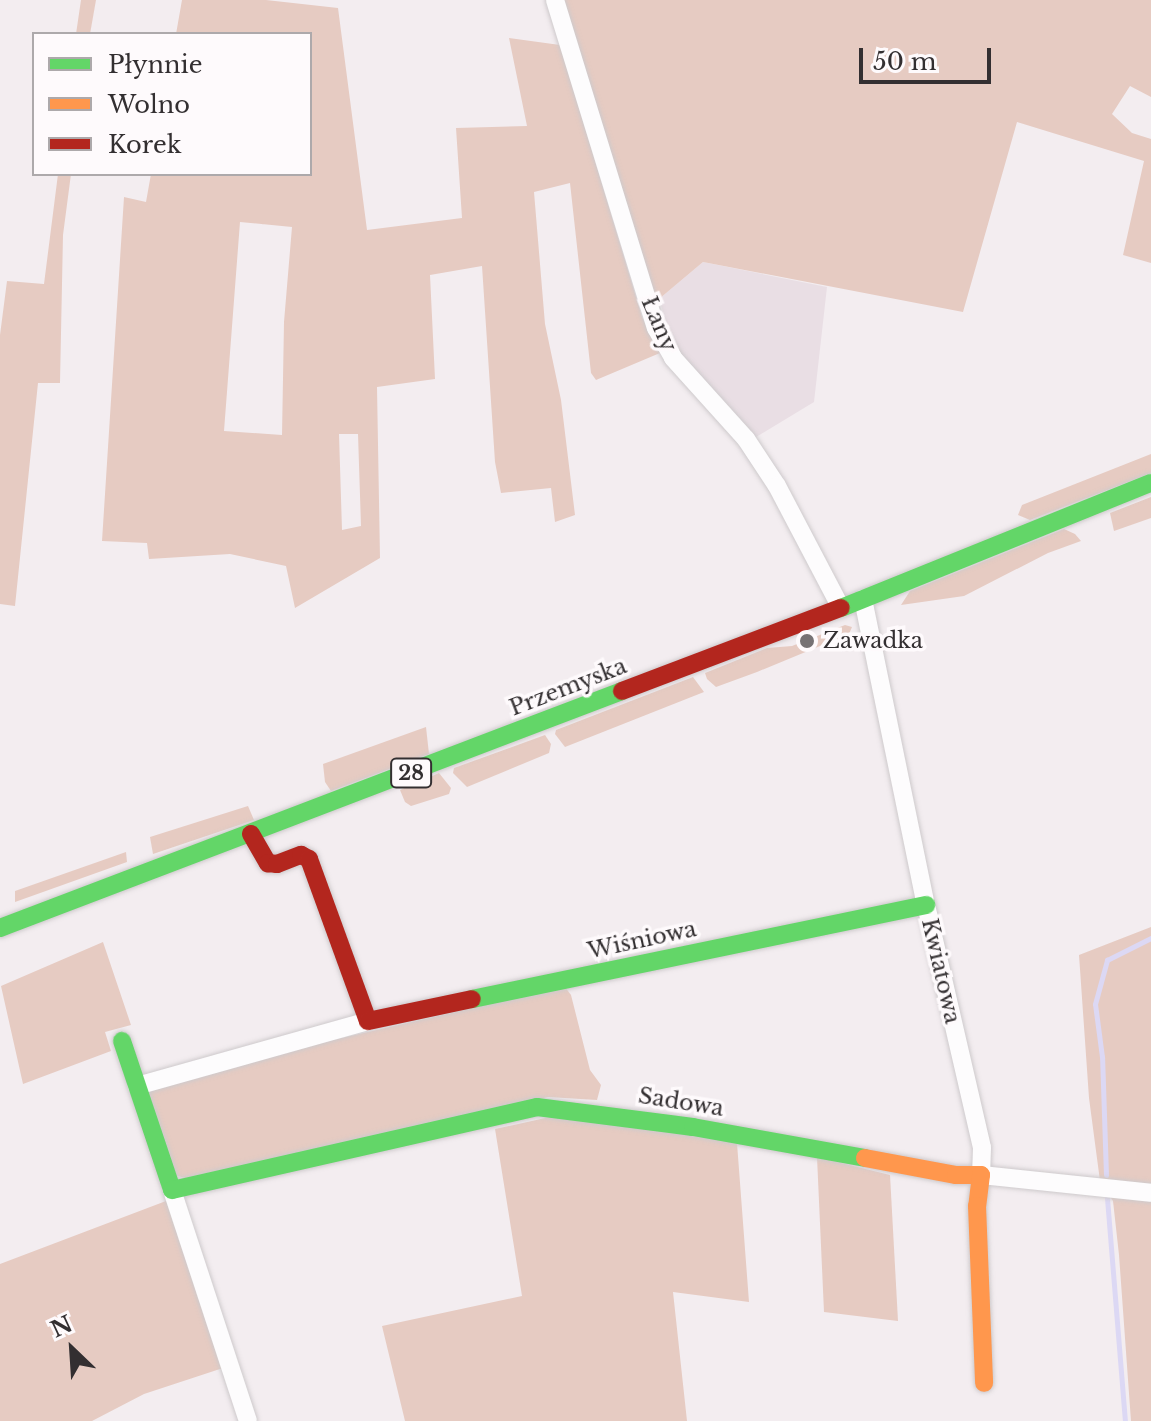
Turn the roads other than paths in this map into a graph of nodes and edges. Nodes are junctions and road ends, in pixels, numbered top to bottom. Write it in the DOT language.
graph roads {
  1 [pos="555,0"];
  2 [pos="1151,483"];
  3 [pos="863,599"];
  4 [pos="841,608"];
  5 [pos="251,834"];
  6 [pos="926,905"];
  7 [pos="0,928"];
  8 [pos="368,1021"];
  9 [pos="122,1041"];
  10 [pos="137,1086"];
  11 [pos="981,1175"];
  12 [pos="172,1190"];
  13 [pos="1151,1193"];
  14 [pos="984,1383"];
  15 [pos="248,1421"];
  1 -- 4 [label="street, Łany"];
  2 -- 3 [label="street, Przemyska / 28"];
  3 -- 4 [label="street, Przemyska / 28"];
  3 -- 6 [label="street, Kwiatowa"];
  4 -- 5 [label="street, Przemyska / 28"];
  5 -- 7 [label="street, Przemyska / 28"];
  5 -- 8 [label="street"];
  6 -- 8 [label="street, Wiśniowa"];
  6 -- 11 [label="street, Kwiatowa"];
  8 -- 10 [label="street, Wiśniowa"];
  9 -- 10 [label="street"];
  10 -- 12 [label="street"];
  11 -- 12 [label="street, Sadowa"];
  11 -- 13 [label="street"];
  11 -- 14 [label="street"];
  12 -- 15 [label="street"];
}
